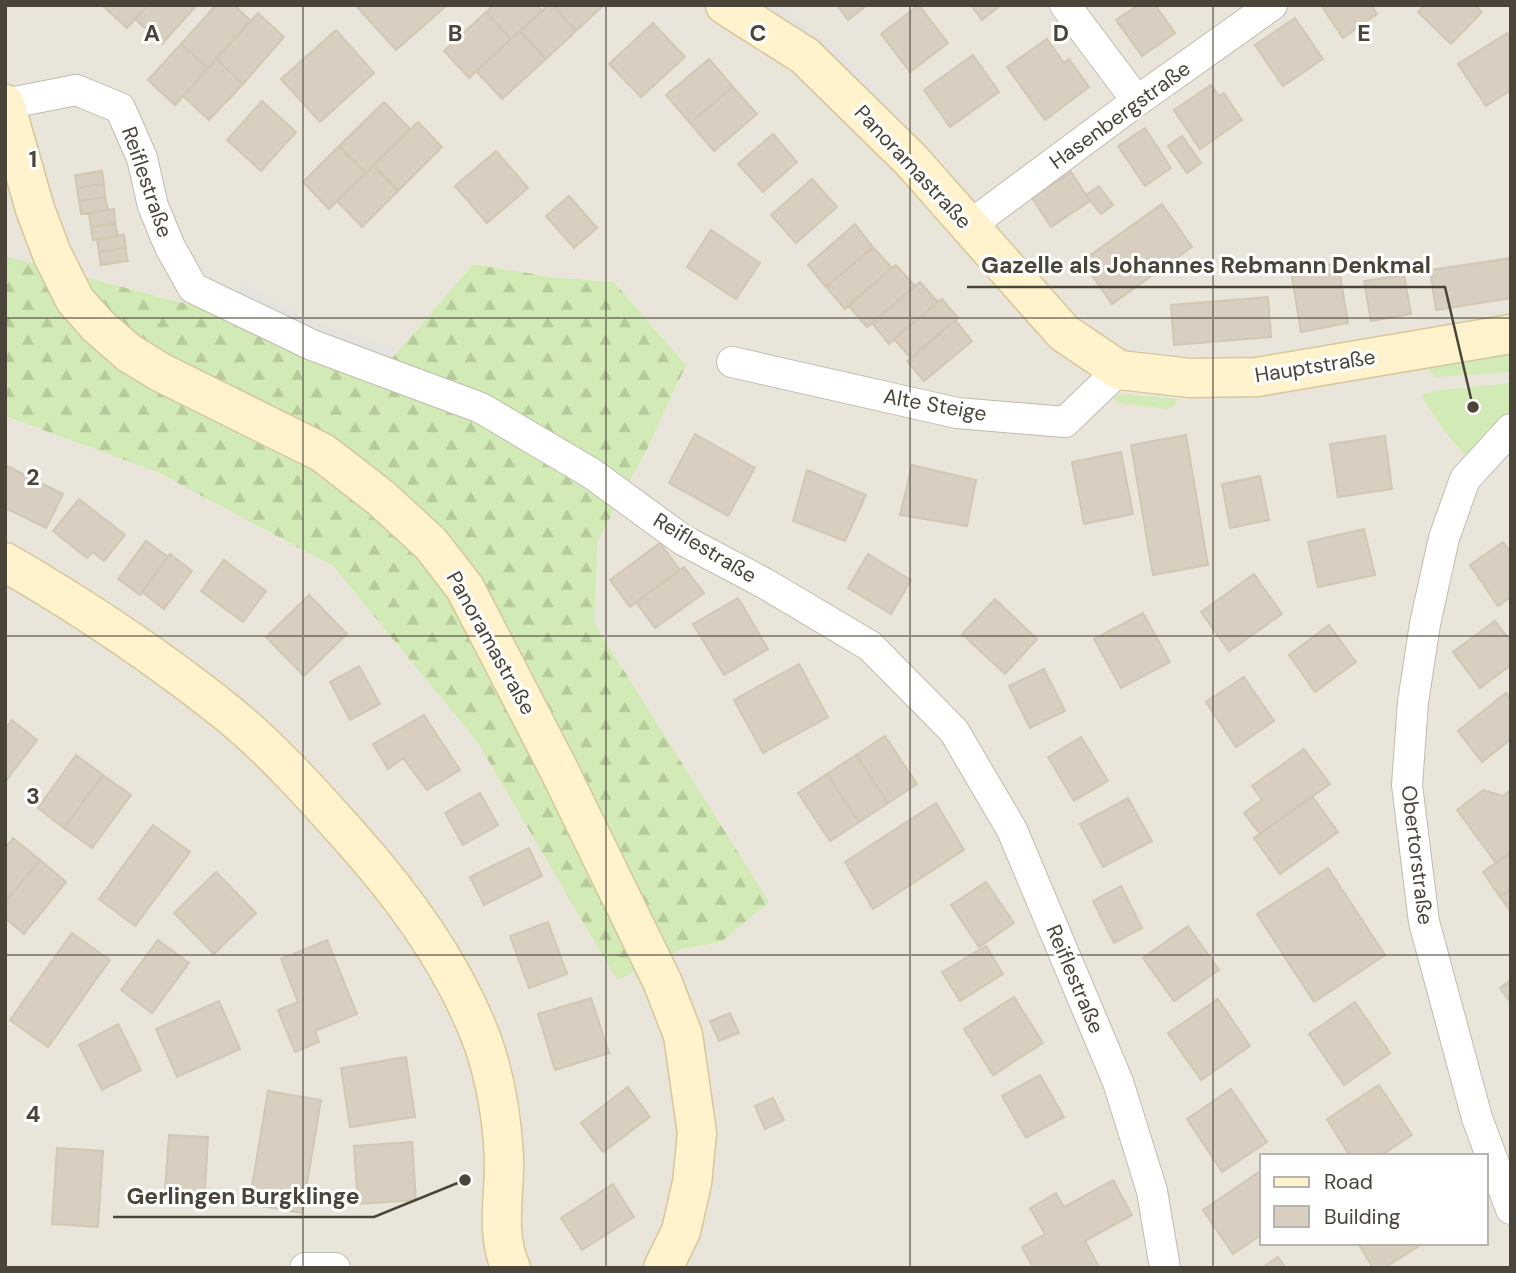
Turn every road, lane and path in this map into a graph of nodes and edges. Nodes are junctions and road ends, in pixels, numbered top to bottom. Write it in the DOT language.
graph roads {
  1 [pos="725,5"];
  2 [pos="1065,5"];
  3 [pos="1272,5"];
  4 [pos="1137,101"];
  5 [pos="5,104"];
  6 [pos="969,226"];
  7 [pos="1511,334"];
  8 [pos="732,362"];
  9 [pos="1118,370"];
  10 [pos="1511,429"];
  11 [pos="5,562"];
  12 [pos="1511,1209"];
  13 [pos="305,1268"];
  14 [pos="335,1268"];
  15 [pos="511,1268"];
  16 [pos="663,1268"];
  17 [pos="1165,1268"];
  1 -- 6 [label="main road, Panoramastraße"];
  2 -- 4 [label="street"];
  3 -- 4 [label="street, Hasenbergstraße"];
  4 -- 6 [label="street, Hasenbergstraße"];
  5 -- 16 [label="main road, Panoramastraße"];
  5 -- 17 [label="street, Reiflestraße"];
  6 -- 9 [label="main road, Panoramastraße"];
  7 -- 9 [label="main road, Hauptstraße"];
  8 -- 9 [label="street, Alte Steige"];
  10 -- 12 [label="street, Obertorstraße"];
  11 -- 15 [label="main road"];
  13 -- 14 [label="street"];
}
